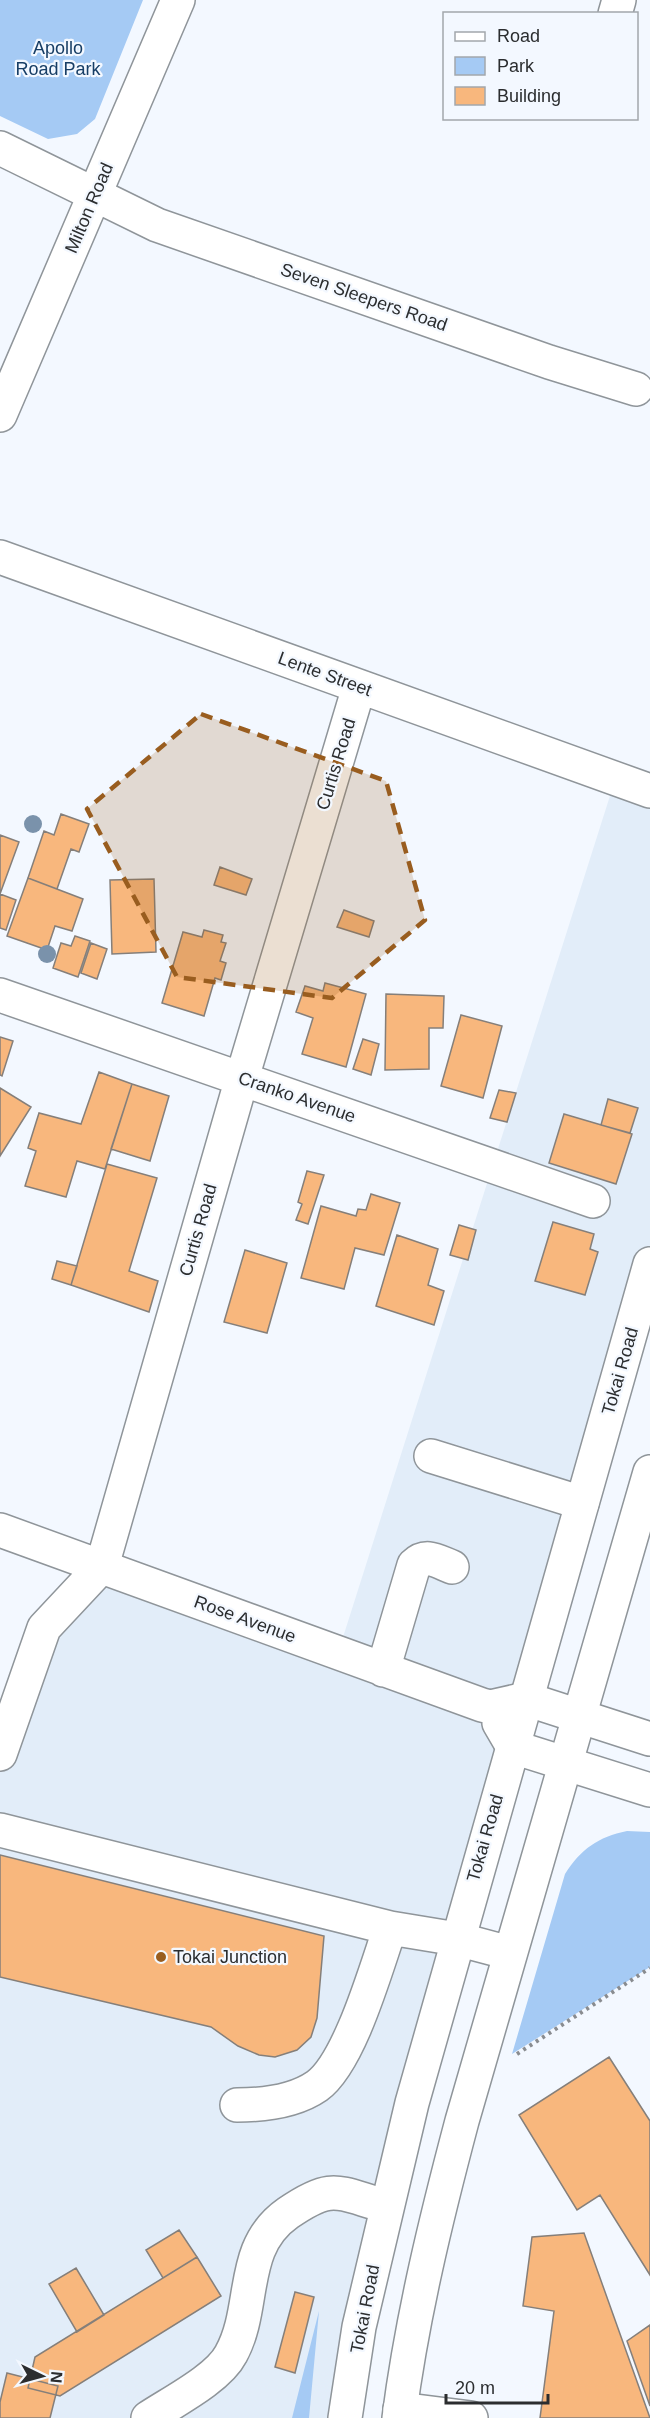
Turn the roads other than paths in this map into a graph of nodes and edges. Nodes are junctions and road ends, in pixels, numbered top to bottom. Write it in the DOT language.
graph roads {
  1 [pos="178,0"];
  2 [pos="0,148"];
  3 [pos="95,196"];
  4 [pos="636,389"];
  5 [pos="0,415"];
  6 [pos="0,557"];
  7 [pos="359,687"];
  8 [pos="650,791"];
  9 [pos="0,995"];
  10 [pos="242,1078"];
  11 [pos="593,1201"];
  12 [pos="650,1264"];
  13 [pos="431,1456"];
  14 [pos="650,1472"];
  15 [pos="582,1503"];
  16 [pos="0,1530"];
  17 [pos="102,1566"];
  18 [pos="452,1567"];
  19 [pos="383,1670"];
  20 [pos="526,1699"];
  21 [pos="490,1707"];
  22 [pos="581,1716"];
  23 [pos="650,1738"];
  24 [pos="513,1747"];
  25 [pos="0,1754"];
  26 [pos="565,1764"];
  27 [pos="650,1790"];
  28 [pos="0,1830"];
  29 [pos="390,1928"];
  30 [pos="457,1939"];
  31 [pos="510,1953"];
  32 [pos="237,2105"];
  33 [pos="386,2206"];
  34 [pos="400,2413"];
  35 [pos="148,2418"];
  36 [pos="345,2418"];
  37 [pos="471,2418"];
  1 -- 3 [label="street, Milton Road"];
  2 -- 3 [label="street, Seven Sleepers Road"];
  3 -- 4 [label="street, Seven Sleepers Road"];
  3 -- 5 [label="street, Milton Road"];
  6 -- 7 [label="street, Lente Street"];
  7 -- 8 [label="street, Lente Street"];
  7 -- 10 [label="street, Curtis Road"];
  9 -- 10 [label="street, Cranko Avenue"];
  10 -- 11 [label="street, Cranko Avenue"];
  10 -- 17 [label="street, Curtis Road"];
  12 -- 15 [label="street, Tokai Road"];
  13 -- 15 [label="street"];
  14 -- 22 [label="street"];
  15 -- 20 [label="street, Tokai Road"];
  16 -- 17 [label="street, Rose Avenue"];
  17 -- 19 [label="street, Rose Avenue"];
  17 -- 25 [label="street, Curtis Road"];
  18 -- 19 [label="street"];
  19 -- 21 [label="street, Rose Avenue"];
  20 -- 21 [label="street"];
  20 -- 22 [label="street"];
  20 -- 24 [label="street, Tokai Road"];
  21 -- 24 [label="street"];
  22 -- 23 [label="street"];
  22 -- 26 [label="street"];
  24 -- 26 [label="street"];
  24 -- 30 [label="street, Tokai Road"];
  26 -- 27 [label="street"];
  26 -- 31 [label="street"];
  28 -- 29 [label="street"];
  29 -- 30 [label="street"];
  29 -- 32 [label="street"];
  30 -- 31 [label="street"];
  30 -- 33 [label="street, Tokai Road"];
  31 -- 34 [label="street"];
  33 -- 35 [label="street"];
  33 -- 36 [label="street, Tokai Road"];
  34 -- 37 [label="street"];
}
